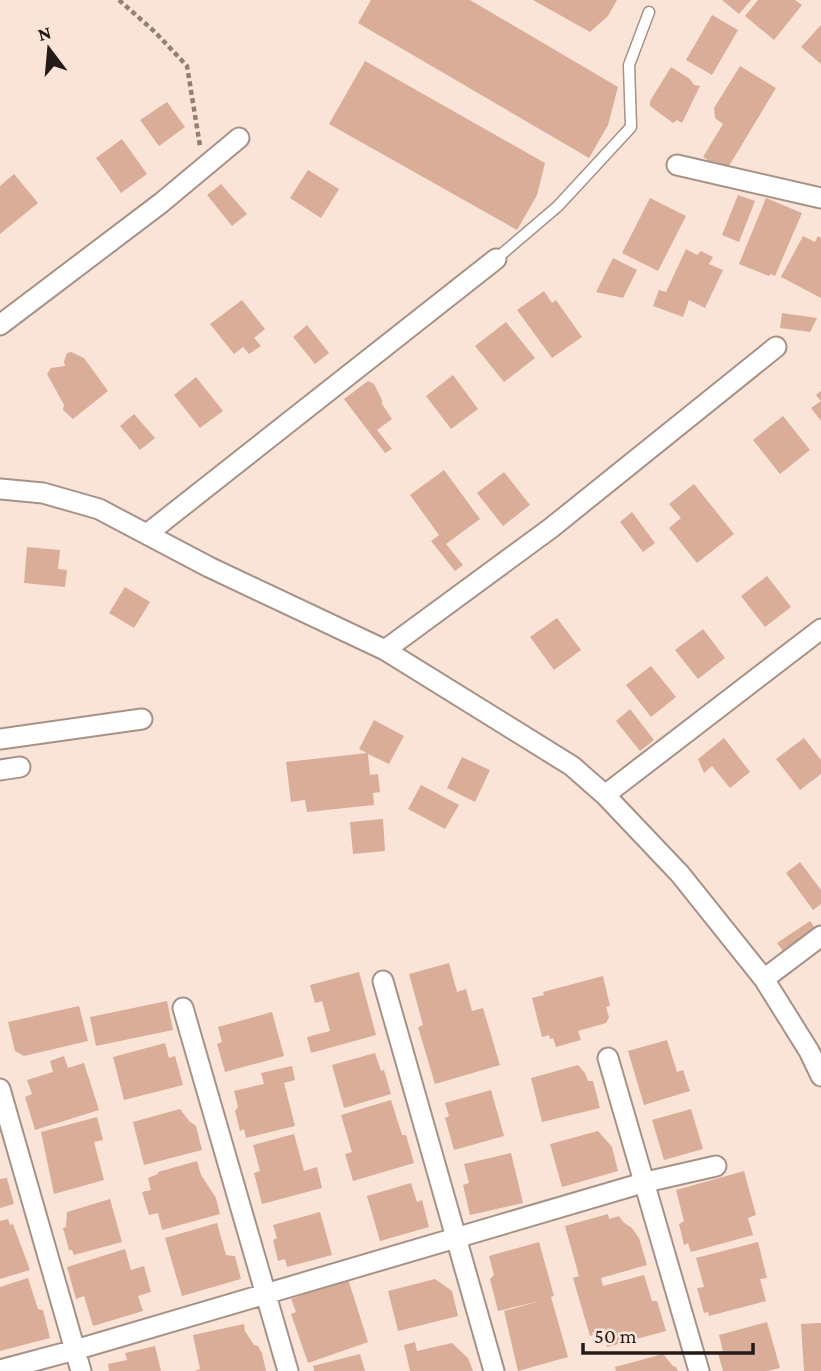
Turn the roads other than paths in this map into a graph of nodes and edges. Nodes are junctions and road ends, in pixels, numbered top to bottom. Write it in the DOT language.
graph roads {
  1 [pos="649,12"];
  2 [pos="239,138"];
  3 [pos="677,165"];
  4 [pos="821,198"];
  5 [pos="496,259"];
  6 [pos="0,325"];
  7 [pos="776,347"];
  8 [pos="0,489"];
  9 [pos="147,534"];
  10 [pos="821,629"];
  11 [pos="385,650"];
  12 [pos="142,719"];
  13 [pos="0,739"];
  14 [pos="20,767"];
  15 [pos="0,770"];
  16 [pos="605,795"];
  17 [pos="821,936"];
  18 [pos="764,979"];
  19 [pos="383,981"];
  20 [pos="183,1008"];
  21 [pos="608,1058"];
  22 [pos="821,1076"];
  23 [pos="0,1089"];
  24 [pos="716,1166"];
  25 [pos="646,1182"];
  26 [pos="454,1237"];
  27 [pos="265,1293"];
  28 [pos="75,1350"];
  29 [pos="0,1370"];
  30 [pos="81,1371"];
  31 [pos="288,1371"];
  32 [pos="494,1371"];
  33 [pos="699,1371"];
  1 -- 5 [label="lane"];
  2 -- 6 [label="street"];
  3 -- 4 [label="street"];
  5 -- 9 [label="street"];
  7 -- 11 [label="street"];
  8 -- 9 [label="street"];
  9 -- 11 [label="street"];
  10 -- 16 [label="street"];
  11 -- 16 [label="street"];
  12 -- 13 [label="street"];
  14 -- 15 [label="street"];
  16 -- 18 [label="street"];
  17 -- 18 [label="street"];
  18 -- 22 [label="street"];
  19 -- 26 [label="street"];
  20 -- 27 [label="street"];
  21 -- 25 [label="street"];
  23 -- 28 [label="street"];
  24 -- 25 [label="street"];
  25 -- 26 [label="street"];
  25 -- 33 [label="street"];
  26 -- 27 [label="street"];
  26 -- 32 [label="street"];
  27 -- 28 [label="street"];
  27 -- 31 [label="street"];
  28 -- 29 [label="street"];
  28 -- 30 [label="street"];
}
